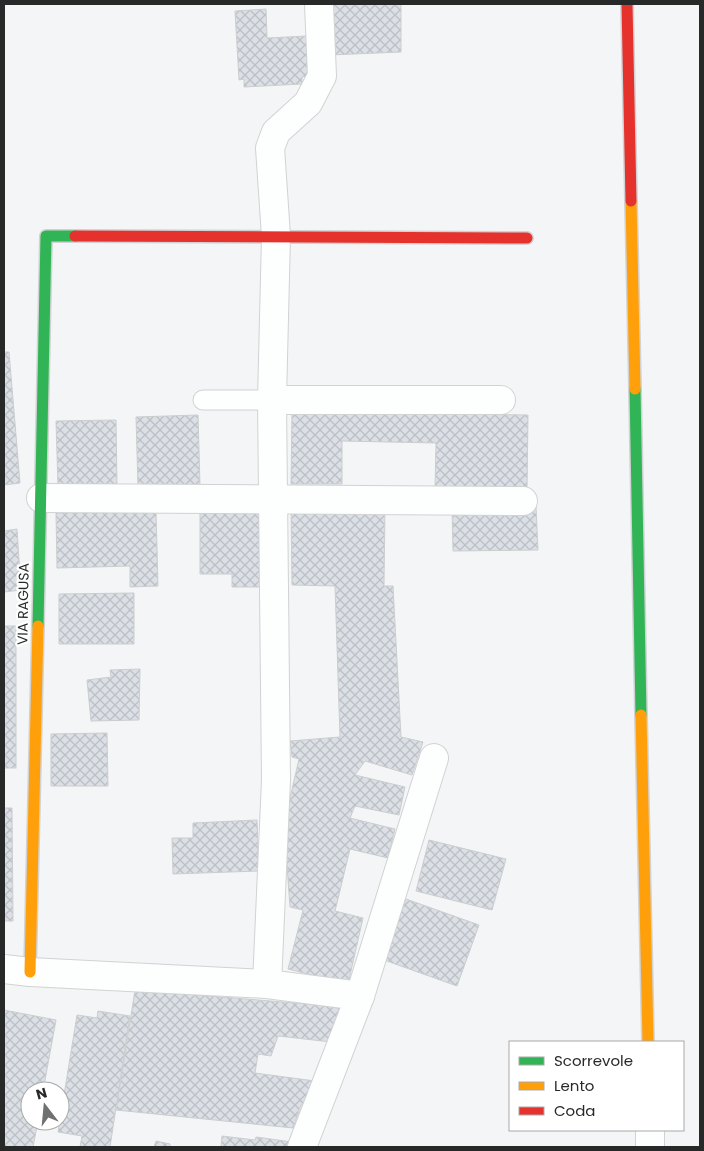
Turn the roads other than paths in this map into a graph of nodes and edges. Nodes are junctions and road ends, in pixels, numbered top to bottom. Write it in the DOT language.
graph roads {
  1 [pos="319,4"];
  2 [pos="627,4"];
  3 [pos="276,236"];
  4 [pos="527,238"];
  5 [pos="203,400"];
  6 [pos="272,400"];
  7 [pos="501,400"];
  8 [pos="41,498"];
  9 [pos="274,499"];
  10 [pos="523,501"];
  11 [pos="434,758"];
  12 [pos="17,970"];
  13 [pos="267,984"];
  14 [pos="360,996"];
  15 [pos="648,1041"];
  16 [pos="650,1131"];
  17 [pos="302,1147"];
  18 [pos="650,1147"];
  1 -- 3 [label="street"];
  2 -- 15 [label="street"];
  3 -- 4 [label="street"];
  3 -- 6 [label="street"];
  3 -- 8 [label="street, VIA RAGUSA"];
  5 -- 6 [label="lane"];
  6 -- 7 [label="street"];
  6 -- 9 [label="street"];
  8 -- 9 [label="street"];
  8 -- 12 [label="street, VIA RAGUSA"];
  9 -- 10 [label="street"];
  9 -- 13 [label="street"];
  11 -- 14 [label="street"];
  12 -- 13 [label="street"];
  13 -- 14 [label="street"];
  14 -- 17 [label="street"];
  16 -- 18 [label="street"];
}
